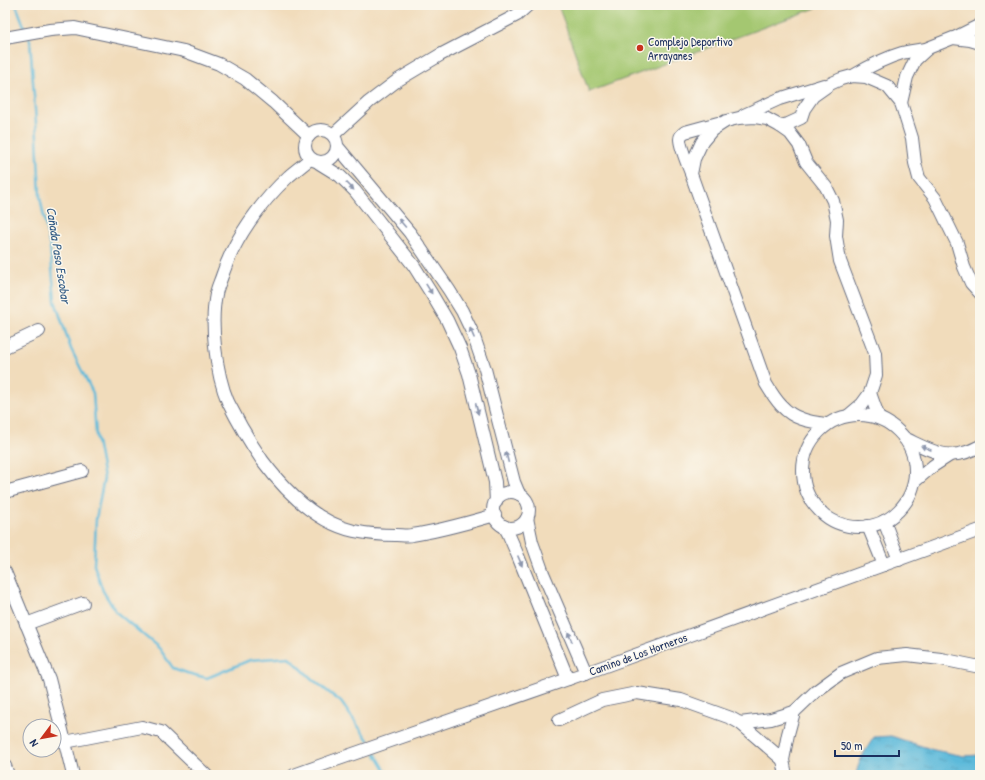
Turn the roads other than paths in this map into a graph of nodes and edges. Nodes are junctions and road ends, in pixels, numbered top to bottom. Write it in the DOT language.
graph roads {
  1 [pos="528,5"];
  2 [pos="980,25"];
  3 [pos="7,38"];
  4 [pos="952,38"];
  5 [pos="980,43"];
  6 [pos="928,48"];
  7 [pos="852,76"];
  8 [pos="907,77"];
  9 [pos="830,84"];
  10 [pos="887,86"];
  11 [pos="901,103"];
  12 [pos="739,118"];
  13 [pos="800,118"];
  14 [pos="726,121"];
  15 [pos="780,126"];
  16 [pos="309,136"];
  17 [pos="335,141"];
  18 [pos="799,145"];
  19 [pos="315,161"];
  20 [pos="692,174"];
  21 [pos="427,257"];
  22 [pos="414,266"];
  23 [pos="980,293"];
  24 [pos="39,331"];
  25 [pos="5,347"];
  26 [pos="485,369"];
  27 [pos="469,374"];
  28 [pos="870,393"];
  29 [pos="849,415"];
  30 [pos="879,418"];
  31 [pos="800,419"];
  32 [pos="827,424"];
  33 [pos="904,438"];
  34 [pos="810,442"];
  35 [pos="980,446"];
  36 [pos="950,455"];
  37 [pos="82,471"];
  38 [pos="914,482"];
  39 [pos="5,492"];
  40 [pos="520,494"];
  41 [pos="496,502"];
  42 [pos="495,515"];
  43 [pos="527,518"];
  44 [pos="884,521"];
  45 [pos="504,526"];
  46 [pos="868,526"];
  47 [pos="980,530"];
  48 [pos="898,560"];
  49 [pos="884,565"];
  50 [pos="5,572"];
  51 [pos="83,603"];
  52 [pos="26,624"];
  53 [pos="980,667"];
  54 [pos="586,673"];
  55 [pos="568,679"];
  56 [pos="794,712"];
  57 [pos="558,720"];
  58 [pos="740,723"];
  59 [pos="65,742"];
  60 [pos="783,760"];
  61 [pos="5,766"];
  62 [pos="8,775"];
  63 [pos="73,775"];
  64 [pos="206,775"];
  65 [pos="294,775"];
  66 [pos="786,775"];
  1 -- 17 [label="street"];
  2 -- 4 [label="street"];
  3 -- 16 [label="street"];
  4 -- 5 [label="street"];
  4 -- 6 [label="street"];
  6 -- 7 [label="street"];
  6 -- 8 [label="street"];
  7 -- 9 [label="street"];
  7 -- 10 [label="street"];
  8 -- 10 [label="street"];
  8 -- 11 [label="street"];
  9 -- 12 [label="street"];
  9 -- 13 [label="street"];
  10 -- 11 [label="street"];
  11 -- 23 [label="street"];
  12 -- 14 [label="street"];
  12 -- 15 [label="street"];
  13 -- 15 [label="street"];
  13 -- 18 [label="street"];
  14 -- 20 [label="street"];
  14 -- 20 [label="street"];
  15 -- 18 [label="street"];
  16 -- 17 [label="street"];
  16 -- 19 [label="street"];
  17 -- 19 [label="street"];
  21 -- 17 [label="street, one-way"];
  18 -- 28 [label="street"];
  19 -- 22 [label="street, one-way"];
  19 -- 42 [label="street"];
  20 -- 31 [label="street"];
  21 -- 22 [label="street"];
  26 -- 21 [label="street, one-way"];
  22 -- 27 [label="street, one-way"];
  24 -- 25 [label="street"];
  26 -- 27 [label="street"];
  40 -- 26 [label="street, one-way"];
  27 -- 41 [label="street, one-way"];
  28 -- 29 [label="street"];
  28 -- 30 [label="street"];
  29 -- 30 [label="street"];
  29 -- 32 [label="street"];
  30 -- 33 [label="street"];
  31 -- 32 [label="street"];
  31 -- 34 [label="street"];
  32 -- 34 [label="street"];
  36 -- 33 [label="street, one-way"];
  33 -- 38 [label="street"];
  34 -- 46 [label="street"];
  35 -- 36 [label="street"];
  36 -- 38 [label="street"];
  37 -- 39 [label="street"];
  38 -- 44 [label="street"];
  40 -- 41 [label="street"];
  40 -- 43 [label="street"];
  41 -- 42 [label="street"];
  42 -- 45 [label="street"];
  43 -- 45 [label="street"];
  54 -- 43 [label="street, one-way"];
  44 -- 46 [label="street"];
  44 -- 48 [label="street"];
  45 -- 55 [label="street, one-way"];
  46 -- 49 [label="street"];
  47 -- 48 [label="street, Camino de Los Horneros"];
  48 -- 49 [label="street, Camino de Los Horneros"];
  49 -- 54 [label="street, Camino de Los Horneros"];
  50 -- 52 [label="street"];
  51 -- 52 [label="street"];
  52 -- 59 [label="street"];
  53 -- 56 [label="street"];
  54 -- 55 [label="street, Camino de Los Horneros"];
  55 -- 65 [label="street, Camino de Los Horneros"];
  56 -- 58 [label="street"];
  56 -- 60 [label="street"];
  57 -- 58 [label="street"];
  58 -- 60 [label="street"];
  59 -- 63 [label="street"];
  59 -- 64 [label="street"];
  60 -- 66 [label="street"];
  61 -- 62 [label="street"];
}
